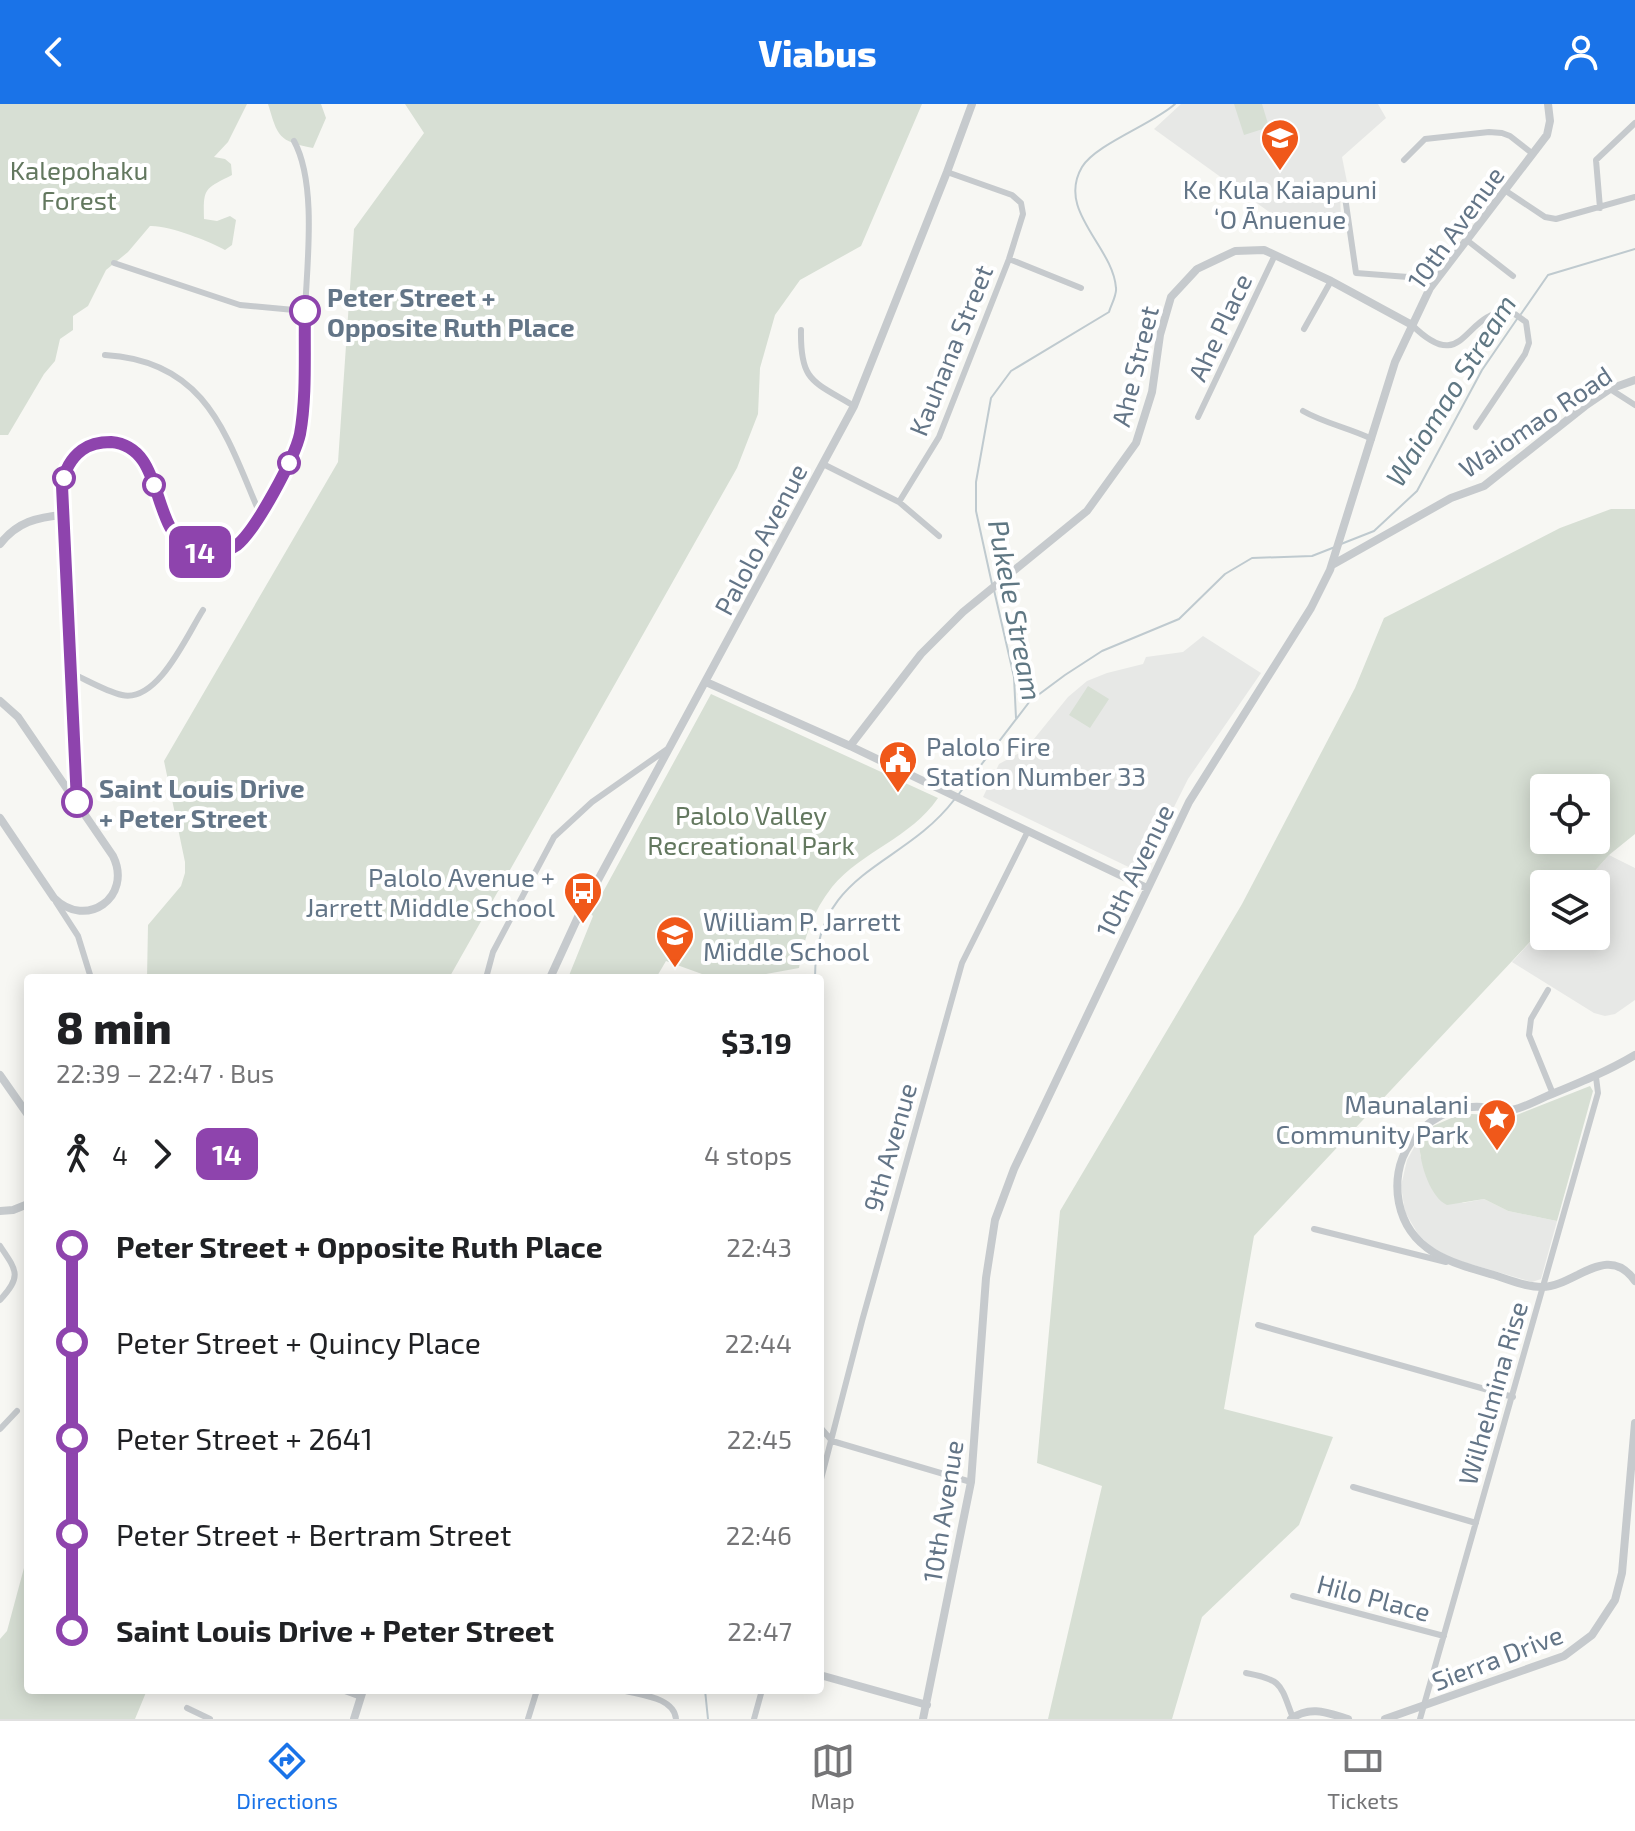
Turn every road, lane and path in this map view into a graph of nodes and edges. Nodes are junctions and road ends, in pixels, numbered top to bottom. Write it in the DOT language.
graph roads {
  1 [pos="972,104"];
  2 [pos="1548,104"];
  3 [pos="1635,123"];
  4 [pos="294,141"];
  5 [pos="1533,154"];
  6 [pos="1404,160"];
  7 [pos="947,172"];
  8 [pos="1506,191"];
  9 [pos="1345,197"];
  10 [pos="1635,197"];
  11 [pos="1600,208"];
  12 [pos="1468,241"];
  13 [pos="1275,255"];
  14 [pos="1009,259"];
  15 [pos="114,263"];
  16 [pos="1513,276"];
  17 [pos="1331,281"];
  18 [pos="1081,288"];
  19 [pos="1430,288"];
  20 [pos="305,311"];
  21 [pos="1412,325"];
  22 [pos="1304,329"];
  23 [pos="801,330"];
  24 [pos="105,355"];
  25 [pos="1635,380"];
  26 [pos="1610,389"];
  27 [pos="1635,405"];
  28 [pos="854,406"];
  29 [pos="1303,411"];
  30 [pos="1198,417"];
  31 [pos="1476,427"];
  32 [pos="1372,439"];
  33 [pos="823,464"];
  34 [pos="899,502"];
  35 [pos="260,514"];
  36 [pos="64,515"];
  37 [pos="939,536"];
  38 [pos="1341,537"];
  39 [pos="0,544"];
  40 [pos="1358,551"];
  41 [pos="1332,565"];
  42 [pos="203,610"];
  43 [pos="71,673"];
  44 [pos="706,682"];
  45 [pos="0,701"];
  46 [pos="850,746"];
  47 [pos="669,748"];
  48 [pos="77,802"];
  49 [pos="0,818"];
  50 [pos="1027,833"];
  51 [pos="1147,888"];
  52 [pos="51,894"];
  53 [pos="90,974"];
  54 [pos="487,974"];
  55 [pos="552,974"];
  56 [pos="1548,990"];
  57 [pos="1635,1055"];
  58 [pos="0,1075"];
  59 [pos="1596,1077"];
  60 [pos="1553,1094"];
  61 [pos="24,1109"];
  62 [pos="24,1206"];
  63 [pos="0,1211"];
  64 [pos="1314,1229"];
  65 [pos="0,1246"];
  66 [pos="1460,1266"];
  67 [pos="1635,1281"];
  68 [pos="1542,1287"];
  69 [pos="0,1300"];
  70 [pos="1258,1325"];
  71 [pos="1513,1397"];
  72 [pos="17,1411"];
  73 [pos="1635,1423"];
  74 [pos="0,1429"];
  75 [pos="824,1432"];
  76 [pos="1635,1433"];
  77 [pos="832,1441"];
  78 [pos="824,1469"];
  79 [pos="971,1482"];
  80 [pos="1353,1487"];
  81 [pos="1476,1523"];
  82 [pos="1293,1596"];
  83 [pos="1444,1636"];
  84 [pos="1246,1673"];
  85 [pos="824,1676"];
  86 [pos="362,1694"];
  87 [pos="536,1694"];
  88 [pos="636,1694"];
  89 [pos="761,1694"];
  90 [pos="927,1705"];
  91 [pos="1423,1706"];
  92 [pos="187,1708"];
  93 [pos="1292,1718"];
  94 [pos="210,1719"];
  95 [pos="354,1719"];
  96 [pos="528,1719"];
  97 [pos="676,1719"];
  98 [pos="754,1719"];
  99 [pos="923,1719"];
  100 [pos="1348,1719"];
  101 [pos="1385,1719"];
  102 [pos="1420,1719"];
  1 -- 7 [label="street, Palolo Avenue"];
  2 -- 5 [label="street, 10th Avenue"];
  3 -- 11 [label="street"];
  4 -- 20 [label="street"];
  5 -- 6 [label="street"];
  5 -- 8 [label="street, 10th Avenue"];
  7 -- 14 [label="street, Kauhana Street"];
  7 -- 28 [label="street, Palolo Avenue"];
  8 -- 11 [label="street"];
  8 -- 12 [label="street, 10th Avenue"];
  9 -- 19 [label="street"];
  10 -- 11 [label="street"];
  12 -- 16 [label="street"];
  12 -- 19 [label="street, 10th Avenue"];
  13 -- 17 [label="street, Ahe Street"];
  13 -- 30 [label="street, Ahe Place"];
  13 -- 46 [label="street, Ahe Street"];
  14 -- 18 [label="street"];
  14 -- 34 [label="street, Kauhana Street"];
  15 -- 20 [label="street"];
  17 -- 21 [label="street, Ahe Street"];
  17 -- 22 [label="street"];
  19 -- 21 [label="street, 10th Avenue"];
  20 -- 35 [label="street"];
  21 -- 31 [label="street"];
  21 -- 32 [label="street, 10th Avenue"];
  23 -- 28 [label="street"];
  24 -- 35 [label="street"];
  25 -- 26 [label="street, Waiomao Road"];
  26 -- 27 [label="street"];
  26 -- 40 [label="street, Waiomao Road"];
  28 -- 33 [label="street, Palolo Avenue"];
  29 -- 32 [label="street"];
  32 -- 38 [label="street, 10th Avenue"];
  33 -- 34 [label="street"];
  33 -- 44 [label="street, Palolo Avenue"];
  34 -- 37 [label="street"];
  35 -- 36 [label="street"];
  36 -- 39 [label="street"];
  36 -- 43 [label="street"];
  38 -- 40 [label="street"];
  38 -- 41 [label="street, 10th Avenue"];
  40 -- 41 [label="street, Waiomao Road"];
  41 -- 51 [label="street, 10th Avenue"];
  42 -- 43 [label="street"];
  43 -- 48 [label="street"];
  44 -- 46 [label="street"];
  44 -- 47 [label="street, Palolo Avenue"];
  45 -- 48 [label="street"];
  46 -- 50 [label="street"];
  47 -- 54 [label="street"];
  47 -- 55 [label="street, Palolo Avenue"];
  48 -- 52 [label="street"];
  49 -- 52 [label="street"];
  50 -- 51 [label="street"];
  50 -- 77 [label="street, 9th Avenue"];
  51 -- 79 [label="street, 10th Avenue"];
  52 -- 53 [label="street"];
  56 -- 60 [label="street"];
  57 -- 59 [label="street"];
  58 -- 61 [label="street"];
  59 -- 60 [label="street"];
  59 -- 68 [label="street, Wilhelmina Rise"];
  60 -- 66 [label="street"];
  62 -- 63 [label="street"];
  64 -- 66 [label="street"];
  65 -- 69 [label="street"];
  66 -- 68 [label="street"];
  67 -- 68 [label="street"];
  68 -- 71 [label="street, Wilhelmina Rise"];
  70 -- 71 [label="street"];
  71 -- 81 [label="street, Wilhelmina Rise"];
  72 -- 74 [label="street"];
  73 -- 76 [label="street, Sierra Drive"];
  75 -- 77 [label="street"];
  76 -- 91 [label="street, Sierra Drive"];
  77 -- 78 [label="street, 9th Avenue"];
  77 -- 79 [label="street"];
  79 -- 90 [label="street, 10th Avenue"];
  80 -- 81 [label="street"];
  81 -- 83 [label="street, Wilhelmina Rise"];
  82 -- 83 [label="street, Hilo Place"];
  83 -- 91 [label="street, Wilhelmina Rise"];
  84 -- 93 [label="street"];
  85 -- 90 [label="street"];
  86 -- 95 [label="street"];
  87 -- 96 [label="street"];
  88 -- 97 [label="street"];
  89 -- 98 [label="street"];
  90 -- 99 [label="street, 10th Avenue"];
  91 -- 101 [label="street, Sierra Drive"];
  91 -- 102 [label="street, Wilhelmina Rise"];
  92 -- 94 [label="street"];
  93 -- 100 [label="street"];
}
